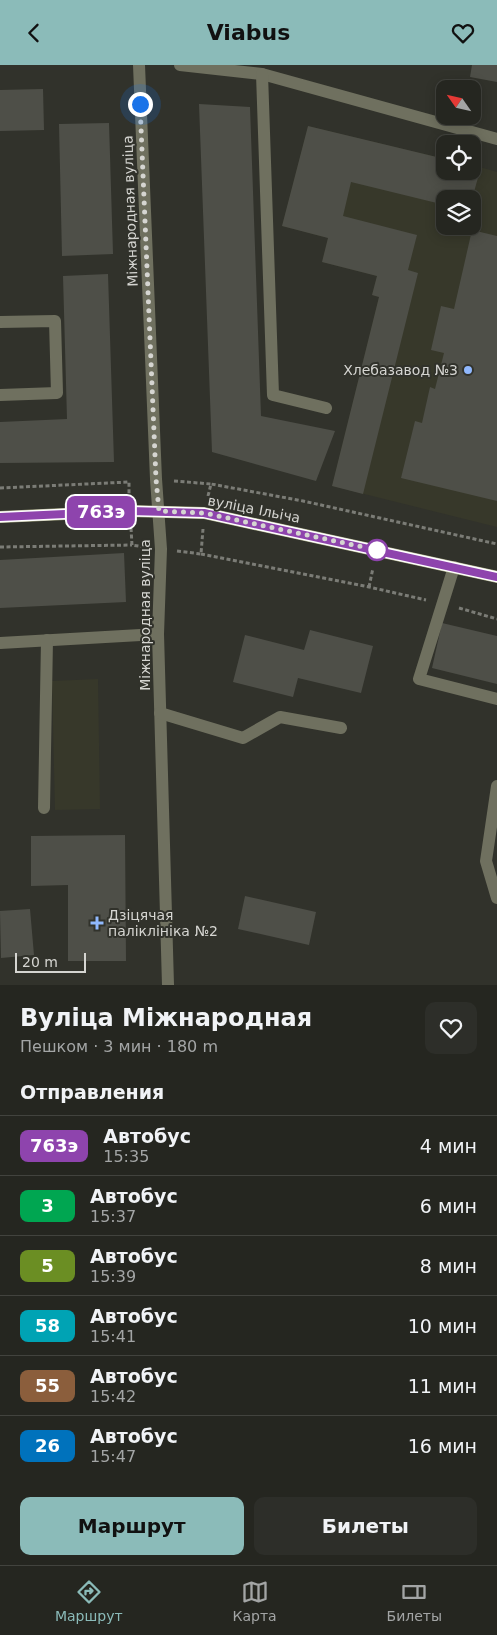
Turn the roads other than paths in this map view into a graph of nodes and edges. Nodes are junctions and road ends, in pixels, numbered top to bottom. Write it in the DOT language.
graph roads {
  1 [pos="139,65"];
  2 [pos="180,65"];
  3 [pos="262,74"];
  4 [pos="497,139"];
  5 [pos="0,322"];
  6 [pos="0,395"];
  7 [pos="326,408"];
  8 [pos="159,511"];
  9 [pos="0,517"];
  10 [pos="454,567"];
  11 [pos="497,577"];
  12 [pos="158,634"];
  13 [pos="47,640"];
  14 [pos="0,643"];
  15 [pos="497,699"];
  16 [pos="160,713"];
  17 [pos="341,728"];
  18 [pos="497,786"];
  19 [pos="44,807"];
  20 [pos="497,898"];
  21 [pos="168,985"];
  1 -- 8 [label="street, Міжнародная вуліца"];
  2 -- 3 [label="street"];
  3 -- 4 [label="street"];
  3 -- 7 [label="street"];
  5 -- 6 [label="street"];
  8 -- 9 [label="main road, вуліца Ільіча"];
  8 -- 10 [label="main road, вуліца Ільіча"];
  8 -- 12 [label="street, Міжнародная вуліца"];
  10 -- 11 [label="main road, вуліца Ільіча"];
  10 -- 15 [label="street"];
  12 -- 13 [label="street"];
  12 -- 16 [label="street, Міжнародная вуліца"];
  13 -- 14 [label="street"];
  13 -- 19 [label="street"];
  16 -- 17 [label="street"];
  16 -- 21 [label="street, Міжнародная вуліца"];
  18 -- 20 [label="street"];
}
